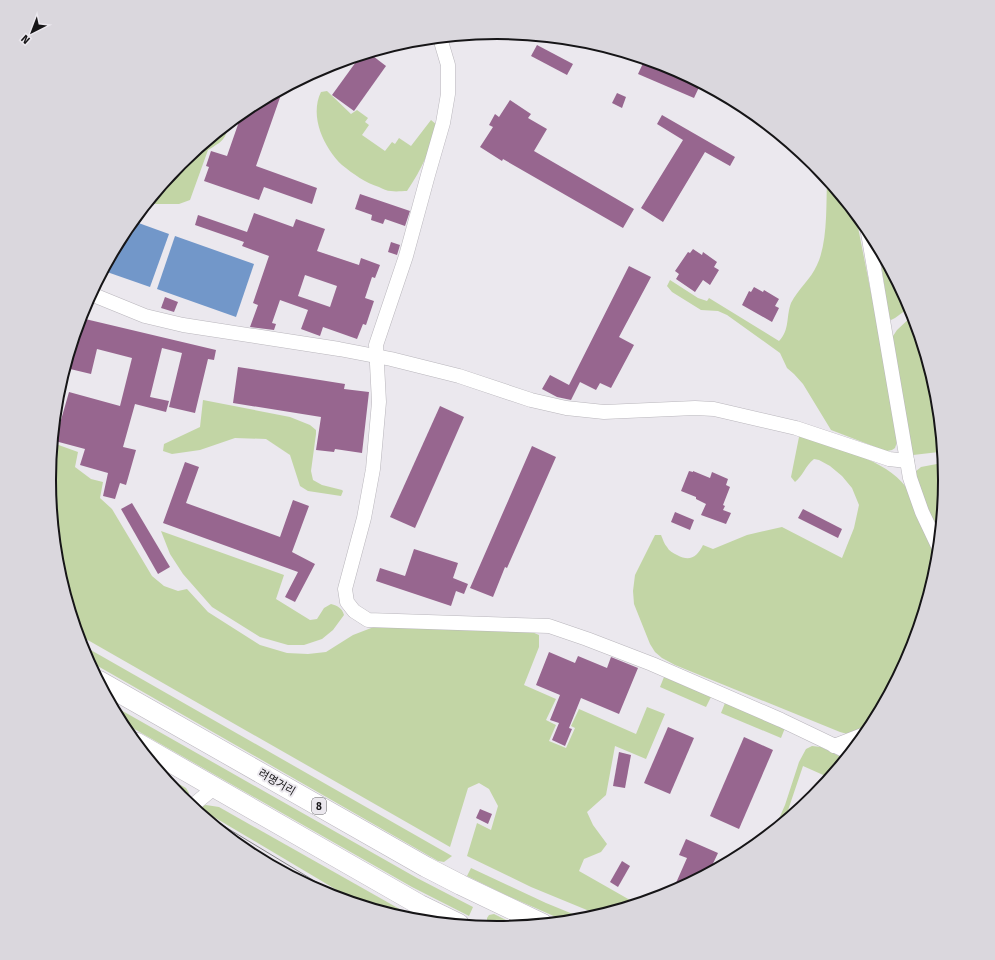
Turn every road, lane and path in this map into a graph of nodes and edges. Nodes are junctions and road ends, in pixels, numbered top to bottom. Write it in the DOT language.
graph roads {
  1 [pos="441,43"];
  2 [pos="869,243"];
  3 [pos="97,296"];
  4 [pos="376,357"];
  5 [pos="907,461"];
  6 [pos="935,539"];
  7 [pos="108,686"];
  8 [pos="854,738"];
  9 [pos="834,746"];
  10 [pos="845,751"];
  11 [pos="151,752"];
  12 [pos="214,788"];
  13 [pos="197,802"];
  14 [pos="446,918"];
  15 [pos="533,919"];
  1 -- 4 [label="street"];
  2 -- 5 [label="street"];
  3 -- 4 [label="street"];
  4 -- 5 [label="street"];
  4 -- 9 [label="street"];
  5 -- 6 [label="street"];
  7 -- 15 [label="highway, 려명거리 / 8"];
  8 -- 9 [label="street"];
  9 -- 10 [label="street"];
  11 -- 12 [label="highway"];
  12 -- 13 [label="street"];
  12 -- 14 [label="highway"];
}
